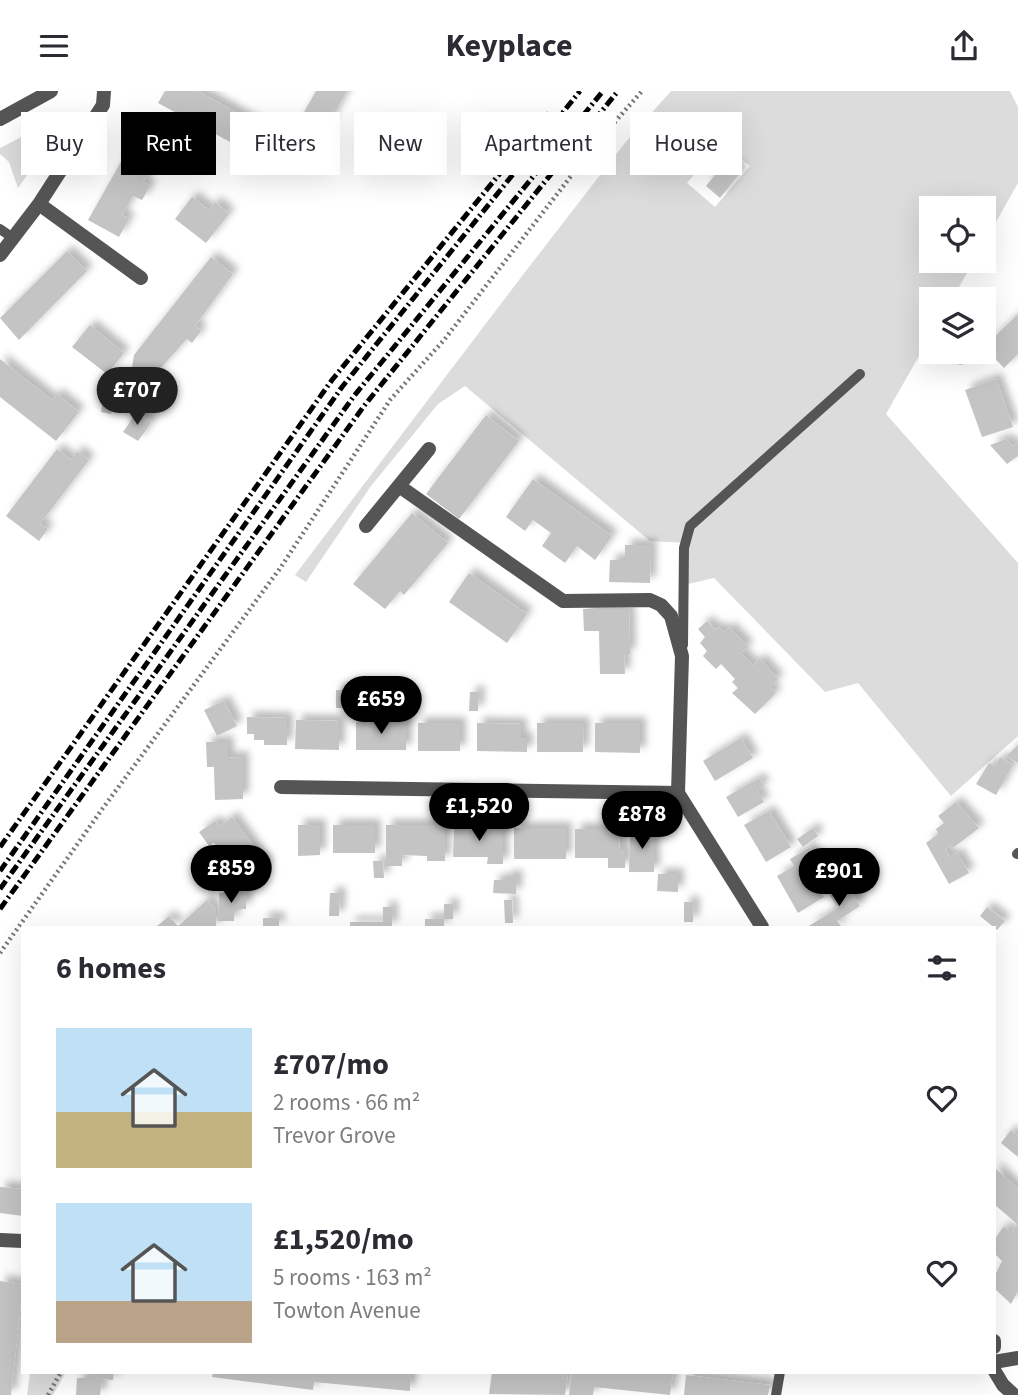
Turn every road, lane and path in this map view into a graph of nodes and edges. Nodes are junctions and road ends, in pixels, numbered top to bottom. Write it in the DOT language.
graph roads {
  1 [pos="51,91"];
  2 [pos="104,91"];
  3 [pos="642,91"];
  4 [pos="0,119"];
  5 [pos="39,204"];
  6 [pos="0,229"];
  7 [pos="13,238"];
  8 [pos="0,255"];
  9 [pos="141,278"];
  10 [pos="859,374"];
  11 [pos="429,449"];
  12 [pos="399,486"];
  13 [pos="366,526"];
  14 [pos="682,656"];
  15 [pos="281,787"];
  16 [pos="678,793"];
  17 [pos="761,926"];
  18 [pos="0,953"];
  19 [pos="0,1240"];
  20 [pos="21,1241"];
  21 [pos="1018,1358"];
  22 [pos="996,1362"];
  23 [pos="996,1373"];
  24 [pos="60,1374"];
  25 [pos="780,1374"];
  26 [pos="48,1395"];
  27 [pos="776,1395"];
  28 [pos="1014,1395"];
  1 -- 4 [label="street"];
  2 -- 5 [label="street"];
  3 -- 18 [label="path"];
  5 -- 7 [label="street"];
  5 -- 9 [label="street"];
  6 -- 7 [label="lane"];
  7 -- 8 [label="street"];
  10 -- 14 [label="lane"];
  11 -- 12 [label="street"];
  12 -- 13 [label="street"];
  12 -- 14 [label="street"];
  14 -- 16 [label="street"];
  15 -- 16 [label="street"];
  16 -- 17 [label="street"];
  19 -- 20 [label="street"];
  21 -- 22 [label="street"];
  23 -- 28 [label="street"];
  24 -- 26 [label="path"];
  25 -- 27 [label="lane"];
}
